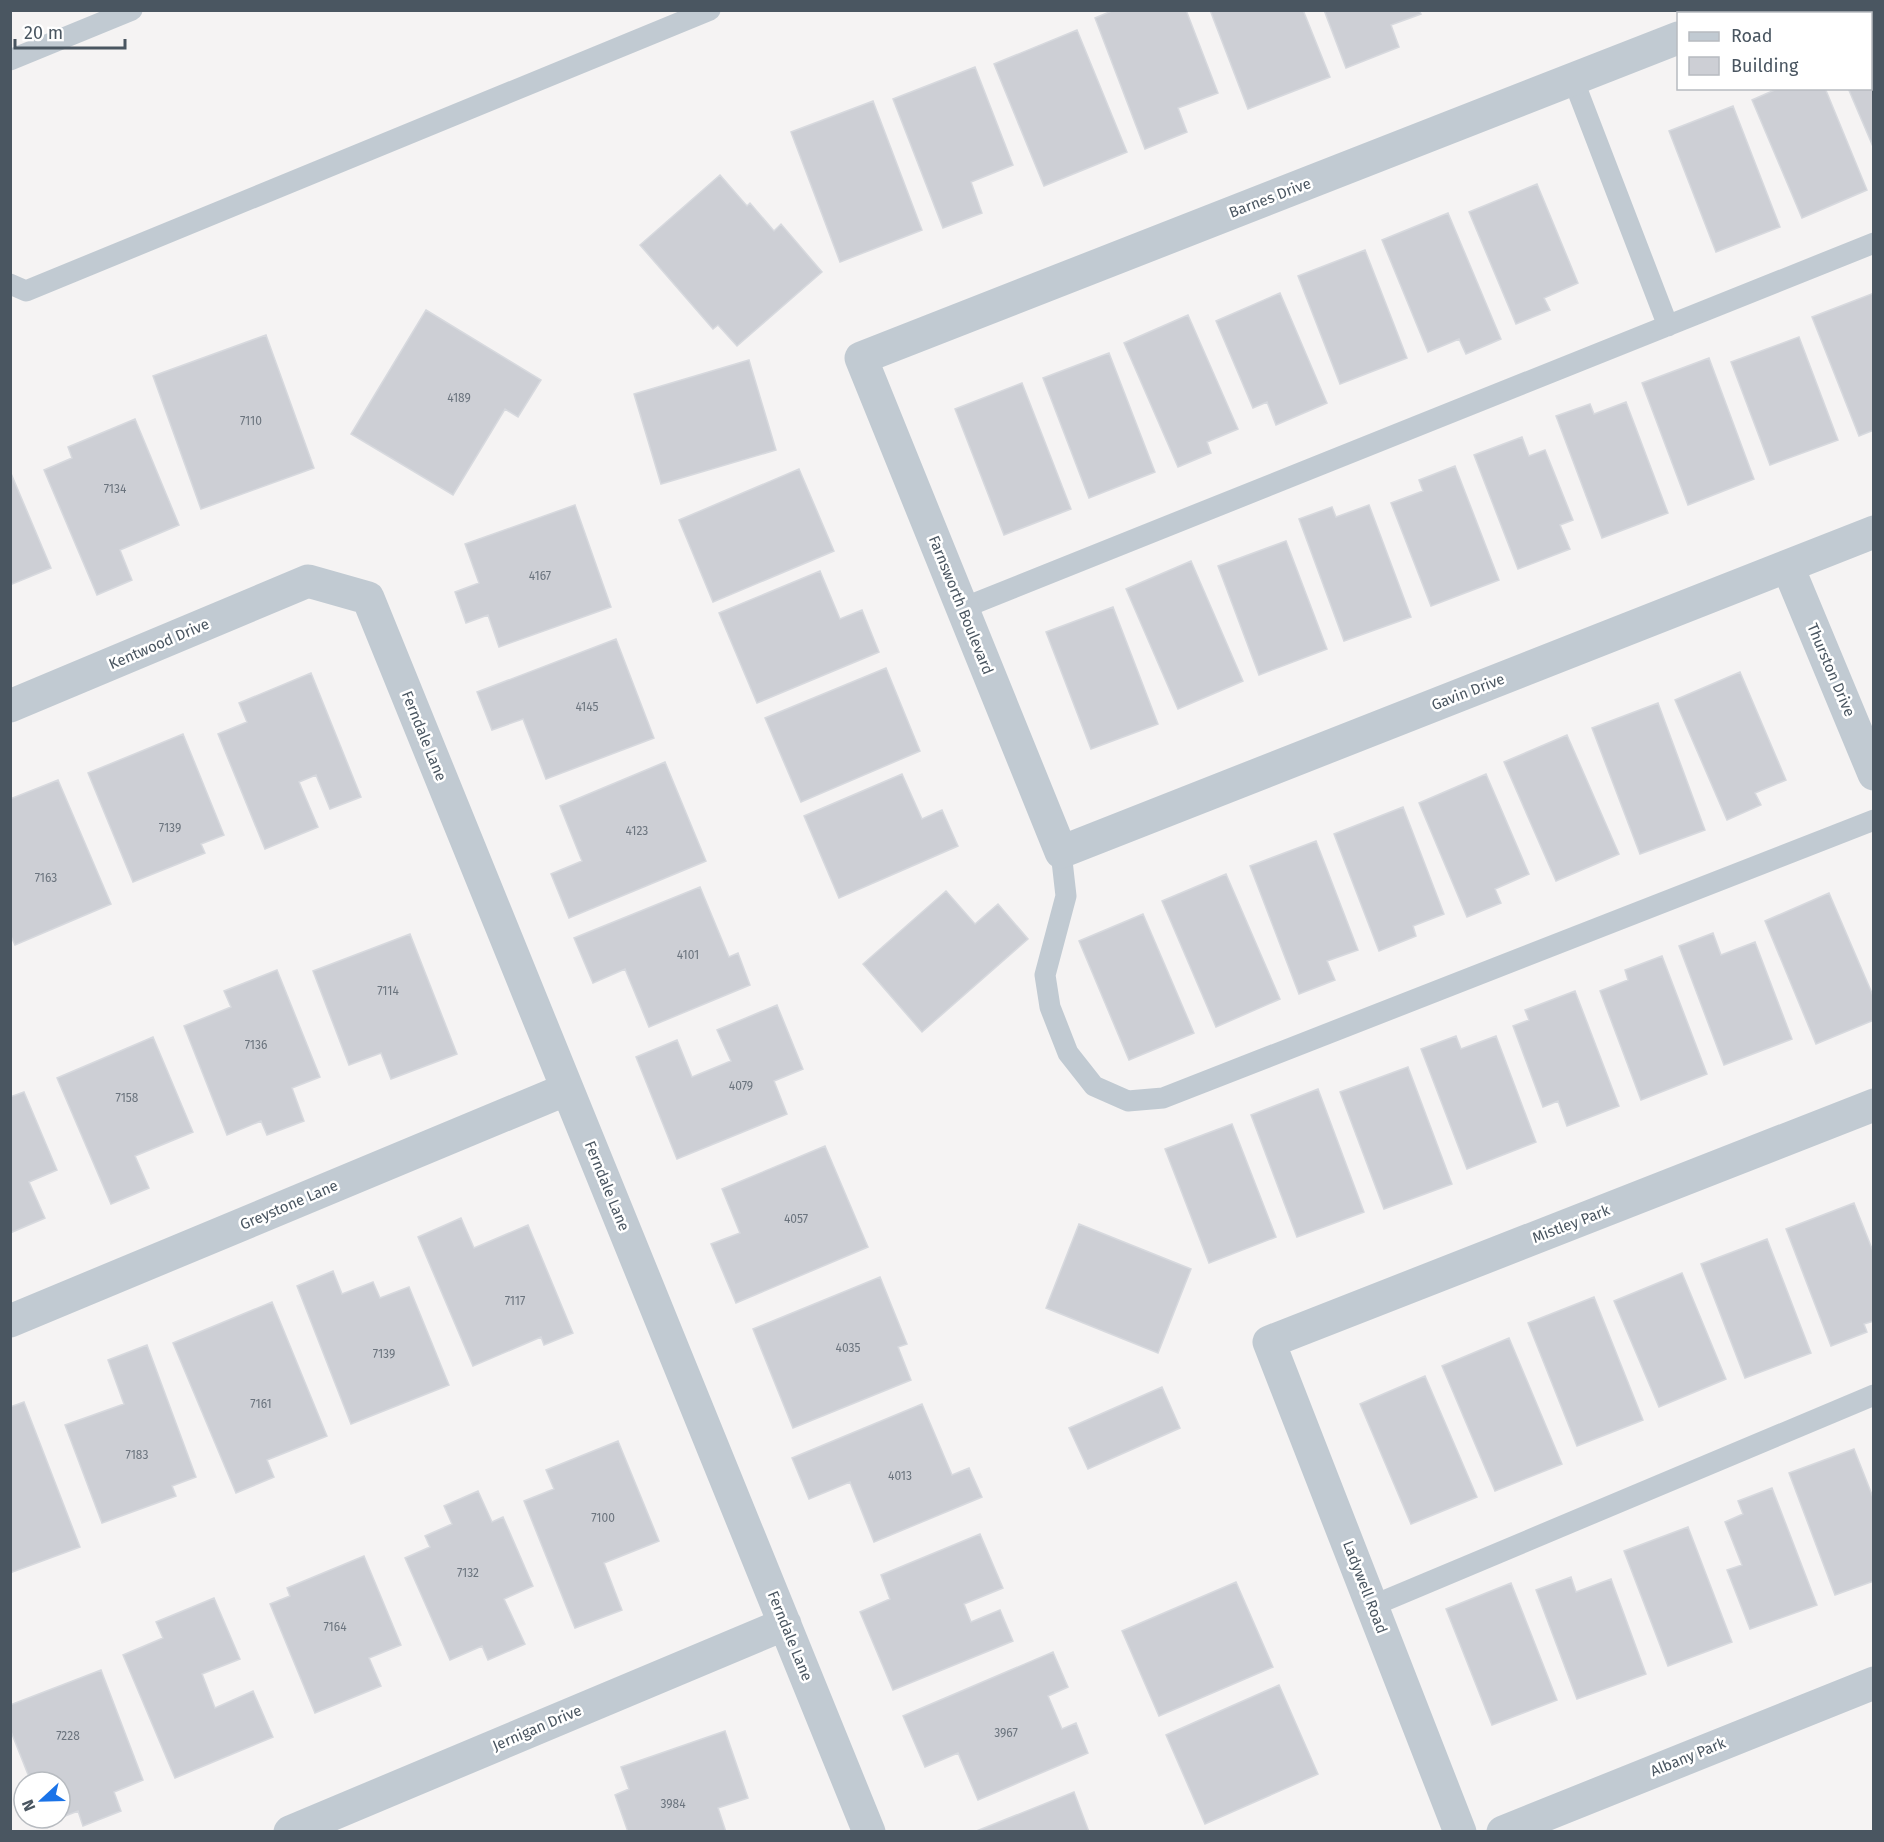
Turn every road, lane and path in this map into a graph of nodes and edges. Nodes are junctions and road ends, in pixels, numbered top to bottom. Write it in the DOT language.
graph roads {
  1 [pos="132,10"];
  2 [pos="710,10"];
  3 [pos="1677,38"];
  4 [pos="10,60"];
  5 [pos="1573,79"];
  6 [pos="1874,243"];
  7 [pos="10,284"];
  8 [pos="1668,326"];
  9 [pos="861,358"];
  10 [pos="1874,532"];
  11 [pos="1788,567"];
  12 [pos="308,581"];
  13 [pos="963,608"];
  14 [pos="10,706"];
  15 [pos="1874,774"];
  16 [pos="1874,820"];
  17 [pos="1062,852"];
  18 [pos="567,1089"];
  19 [pos="1874,1105"];
  20 [pos="10,1321"];
  21 [pos="1269,1342"];
  22 [pos="1874,1395"];
  23 [pos="1372,1606"];
  24 [pos="785,1624"];
  25 [pos="1874,1683"];
  26 [pos="290,1832"];
  27 [pos="869,1832"];
  28 [pos="1460,1832"];
  29 [pos="1503,1832"];
  1 -- 4 [label="lane"];
  2 -- 7 [label="lane"];
  3 -- 5 [label="street, Barnes Drive"];
  5 -- 8 [label="lane"];
  5 -- 9 [label="street, Barnes Drive"];
  6 -- 8 [label="lane"];
  8 -- 13 [label="lane"];
  9 -- 13 [label="street, Farnsworth Boulevard"];
  10 -- 11 [label="street, Gavin Drive"];
  11 -- 15 [label="street, Thurston Drive"];
  11 -- 17 [label="street, Gavin Drive"];
  12 -- 14 [label="street, Kentwood Drive"];
  12 -- 18 [label="street, Ferndale Lane"];
  13 -- 17 [label="street, Farnsworth Boulevard"];
  16 -- 17 [label="lane"];
  18 -- 20 [label="street, Greystone Lane"];
  18 -- 24 [label="street, Ferndale Lane"];
  19 -- 21 [label="street, Mistley Park"];
  21 -- 23 [label="street, Ladywell Road"];
  22 -- 23 [label="lane"];
  23 -- 28 [label="street, Ladywell Road"];
  24 -- 26 [label="street, Jernigan Drive"];
  24 -- 27 [label="street, Ferndale Lane"];
  25 -- 29 [label="street, Albany Park"];
}
